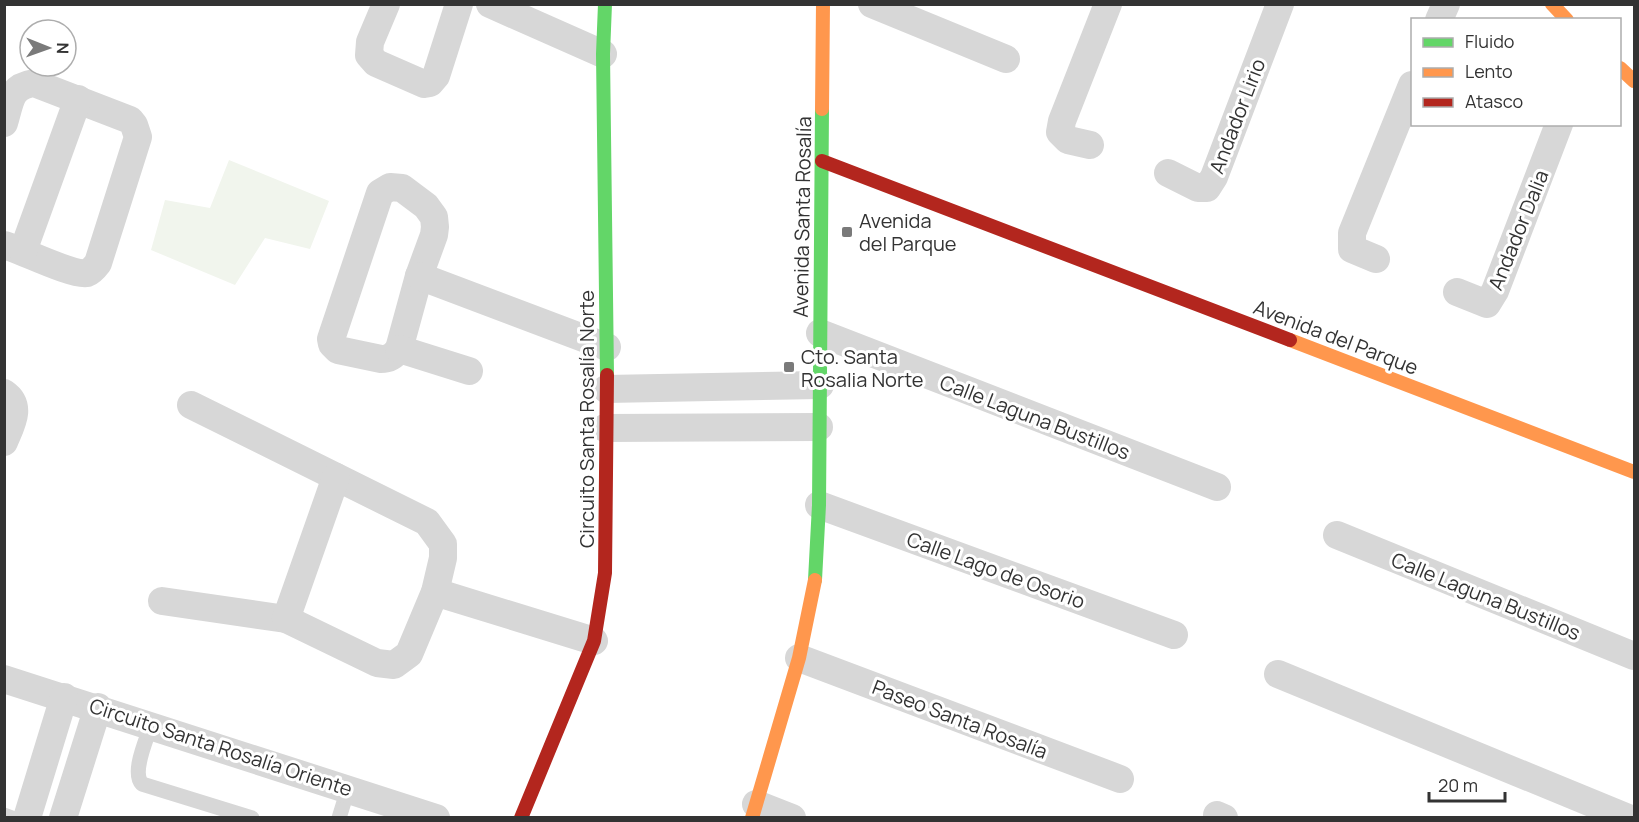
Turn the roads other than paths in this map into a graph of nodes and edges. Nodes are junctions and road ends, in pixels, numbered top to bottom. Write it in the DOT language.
graph roads {
  1 [pos="386,4"];
  2 [pos="459,4"];
  3 [pos="490,4"];
  4 [pos="605,4"];
  5 [pos="823,4"];
  6 [pos="872,4"];
  7 [pos="1108,4"];
  8 [pos="1280,4"];
  9 [pos="1446,4"];
  10 [pos="1552,4"];
  11 [pos="1440,18"];
  12 [pos="1565,18"];
  13 [pos="603,54"];
  14 [pos="1006,59"];
  15 [pos="1621,69"];
  16 [pos="1635,81"];
  17 [pos="1411,90"];
  18 [pos="78,99"];
  19 [pos="4,123"];
  20 [pos="1558,126"];
  21 [pos="1090,145"];
  22 [pos="822,161"];
  23 [pos="1168,173"];
  24 [pos="14,248"];
  25 [pos="1376,259"];
  26 [pos="419,276"];
  27 [pos="1457,292"];
  28 [pos="820,333"];
  29 [pos="607,347"];
  30 [pos="399,349"];
  31 [pos="469,370"];
  32 [pos="820,385"];
  33 [pos="606,389"];
  34 [pos="4,393"];
  35 [pos="191,405"];
  36 [pos="819,427"];
  37 [pos="605,428"];
  38 [pos="4,442"];
  39 [pos="1635,472"];
  40 [pos="336,477"];
  41 [pos="1217,487"];
  42 [pos="819,504"];
  43 [pos="1337,535"];
  44 [pos="435,592"];
  45 [pos="162,601"];
  46 [pos="286,620"];
  47 [pos="1174,634"];
  48 [pos="594,641"];
  49 [pos="1635,656"];
  50 [pos="799,658"];
  51 [pos="1278,674"];
  52 [pos="4,679"];
  53 [pos="64,697"];
  54 [pos="98,707"];
  55 [pos="152,724"];
  56 [pos="1120,779"];
  57 [pos="348,789"];
  58 [pos="754,811"];
  59 [pos="4,815"];
  60 [pos="12,818"];
  61 [pos="27,818"];
  62 [pos="63,818"];
  63 [pos="252,818"];
  64 [pos="339,818"];
  65 [pos="436,818"];
  66 [pos="521,818"];
  67 [pos="792,818"];
  68 [pos="1628,818"];
  1 -- 2 [label="street"];
  3 -- 13 [label="street"];
  4 -- 13 [label="street, Circuito Santa Rosalía Norte"];
  5 -- 22 [label="street, Avenida Santa Rosalía"];
  6 -- 14 [label="street"];
  7 -- 21 [label="street"];
  8 -- 23 [label="street, Andador Lirio"];
  9 -- 11 [label="street"];
  10 -- 12 [label="street"];
  13 -- 29 [label="street, Circuito Santa Rosalía Norte"];
  15 -- 16 [label="street"];
  17 -- 25 [label="street"];
  18 -- 19 [label="street"];
  18 -- 24 [label="street"];
  18 -- 24 [label="street"];
  20 -- 27 [label="street, Andador Dalia"];
  22 -- 28 [label="street, Avenida Santa Rosalía"];
  22 -- 39 [label="street, Avenida del Parque"];
  26 -- 29 [label="street"];
  26 -- 30 [label="street"];
  26 -- 30 [label="street"];
  28 -- 32 [label="street, Avenida Santa Rosalía"];
  28 -- 41 [label="street, Calle Laguna Bustillos"];
  29 -- 33 [label="street, Circuito Santa Rosalía Norte"];
  30 -- 31 [label="street"];
  32 -- 33 [label="street"];
  32 -- 36 [label="street, Avenida Santa Rosalía"];
  33 -- 37 [label="street, Circuito Santa Rosalía Norte"];
  34 -- 38 [label="street"];
  35 -- 40 [label="street"];
  36 -- 37 [label="street"];
  36 -- 42 [label="street, Avenida Santa Rosalía"];
  37 -- 48 [label="street, Circuito Santa Rosalía Norte"];
  40 -- 44 [label="street"];
  40 -- 46 [label="street"];
  42 -- 47 [label="street, Calle Lago de Osorio"];
  42 -- 50 [label="street, Avenida Santa Rosalía"];
  43 -- 49 [label="street, Calle Laguna Bustillos"];
  44 -- 46 [label="street"];
  44 -- 48 [label="street"];
  45 -- 46 [label="street"];
  48 -- 66 [label="street, Circuito Santa Rosalía Norte"];
  50 -- 56 [label="street, Paseo Santa Rosalía"];
  50 -- 58 [label="street, Avenida Santa Rosalía"];
  51 -- 68 [label="street"];
  52 -- 53 [label="street, Circuito Santa Rosalía Oriente"];
  53 -- 54 [label="street, Circuito Santa Rosalía Oriente"];
  53 -- 61 [label="street"];
  54 -- 55 [label="street, Circuito Santa Rosalía Oriente"];
  54 -- 62 [label="street"];
  55 -- 57 [label="street, Circuito Santa Rosalía Oriente"];
  55 -- 63 [label="lane"];
  57 -- 64 [label="lane"];
  57 -- 65 [label="street, Circuito Santa Rosalía Oriente"];
  58 -- 67 [label="street"];
  59 -- 60 [label="lane"];
}
